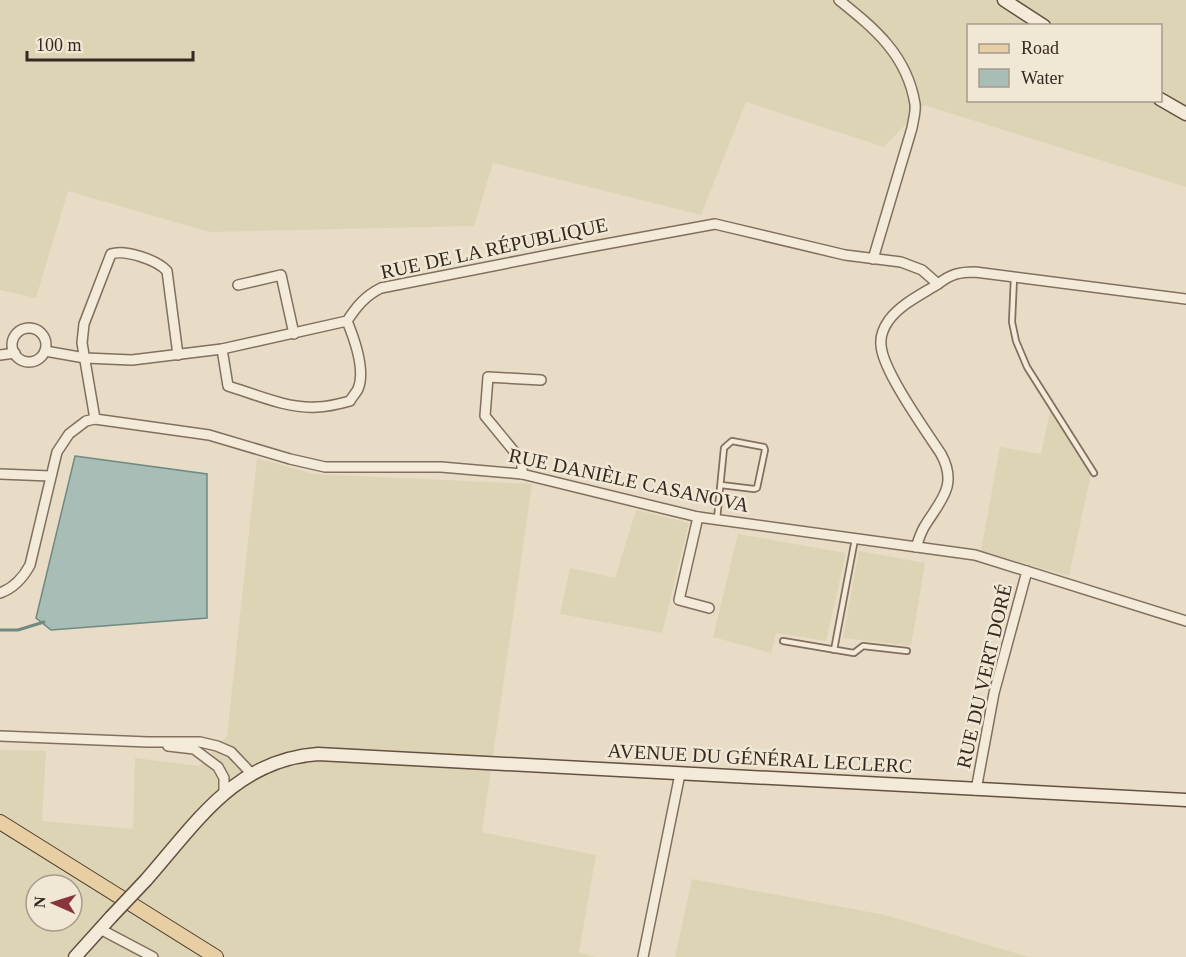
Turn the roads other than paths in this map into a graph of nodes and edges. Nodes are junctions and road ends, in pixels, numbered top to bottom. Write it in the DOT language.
graph roads {
  1 [pos="839,0"];
  2 [pos="1004,0"];
  3 [pos="1041,24"];
  4 [pos="1162,100"];
  5 [pos="1186,114"];
  6 [pos="873,259"];
  7 [pos="1014,277"];
  8 [pos="938,284"];
  9 [pos="238,285"];
  10 [pos="1186,299"];
  11 [pos="347,321"];
  12 [pos="294,334"];
  13 [pos="222,349"];
  14 [pos="45,351"];
  15 [pos="15,353"];
  16 [pos="0,355"];
  17 [pos="178,355"];
  18 [pos="85,358"];
  19 [pos="541,380"];
  20 [pos="94,419"];
  21 [pos="1094,473"];
  22 [pos="0,474"];
  23 [pos="522,474"];
  24 [pos="50,476"];
  25 [pos="721,485"];
  26 [pos="698,516"];
  27 [pos="717,519"];
  28 [pos="855,539"];
  29 [pos="916,547"];
  30 [pos="1027,571"];
  31 [pos="0,593"];
  32 [pos="709,608"];
  33 [pos="1186,621"];
  34 [pos="783,641"];
  35 [pos="834,650"];
  36 [pos="907,651"];
  37 [pos="0,736"];
  38 [pos="148,742"];
  39 [pos="680,774"];
  40 [pos="246,776"];
  41 [pos="976,790"];
  42 [pos="224,794"];
  43 [pos="1186,800"];
  44 [pos="0,822"];
  45 [pos="100,929"];
  46 [pos="75,957"];
  47 [pos="153,957"];
  48 [pos="216,957"];
  49 [pos="643,957"];
  1 -- 6 [label="street"];
  2 -- 3 [label="main road"];
  4 -- 5 [label="main road"];
  6 -- 8 [label="street"];
  6 -- 11 [label="street, RUE DE LA RÉPUBLIQUE"];
  7 -- 8 [label="street"];
  7 -- 10 [label="street"];
  7 -- 21 [label="lane"];
  8 -- 29 [label="street"];
  9 -- 12 [label="street"];
  11 -- 12 [label="street"];
  11 -- 13 [label="street"];
  12 -- 13 [label="street"];
  13 -- 17 [label="street"];
  14 -- 15 [label="street"];
  14 -- 15 [label="street"];
  14 -- 18 [label="street"];
  15 -- 16 [label="street"];
  17 -- 18 [label="street"];
  17 -- 18 [label="street"];
  18 -- 20 [label="street"];
  19 -- 23 [label="street"];
  20 -- 23 [label="street, RUE DANIÈLE CASANOVA"];
  20 -- 24 [label="street"];
  22 -- 24 [label="street"];
  23 -- 26 [label="street, RUE DANIÈLE CASANOVA"];
  24 -- 31 [label="street"];
  25 -- 25 [label="lane"];
  25 -- 27 [label="lane"];
  26 -- 27 [label="street, RUE DANIÈLE CASANOVA"];
  26 -- 32 [label="street"];
  27 -- 28 [label="street, RUE DANIÈLE CASANOVA"];
  28 -- 29 [label="street, RUE DANIÈLE CASANOVA"];
  28 -- 35 [label="lane"];
  29 -- 30 [label="street, RUE DANIÈLE CASANOVA"];
  30 -- 33 [label="street, RUE DANIÈLE CASANOVA"];
  30 -- 41 [label="street, RUE DU VERT DORÉ"];
  34 -- 35 [label="lane"];
  35 -- 36 [label="lane"];
  37 -- 38 [label="street"];
  38 -- 40 [label="street"];
  38 -- 42 [label="street"];
  39 -- 40 [label="main road, AVENUE DU GÉNÉRAL LECLERC"];
  39 -- 41 [label="main road, AVENUE DU GÉNÉRAL LECLERC"];
  39 -- 49 [label="street"];
  40 -- 42 [label="main road, AVENUE DU GÉNÉRAL LECLERC"];
  41 -- 43 [label="main road, AVENUE DU GÉNÉRAL LECLERC"];
  42 -- 45 [label="main road, AVENUE DU GÉNÉRAL LECLERC, bridge"];
  44 -- 48 [label="main road"];
  45 -- 46 [label="main road, AVENUE DU GÉNÉRAL LECLERC"];
  45 -- 47 [label="street"];
}
